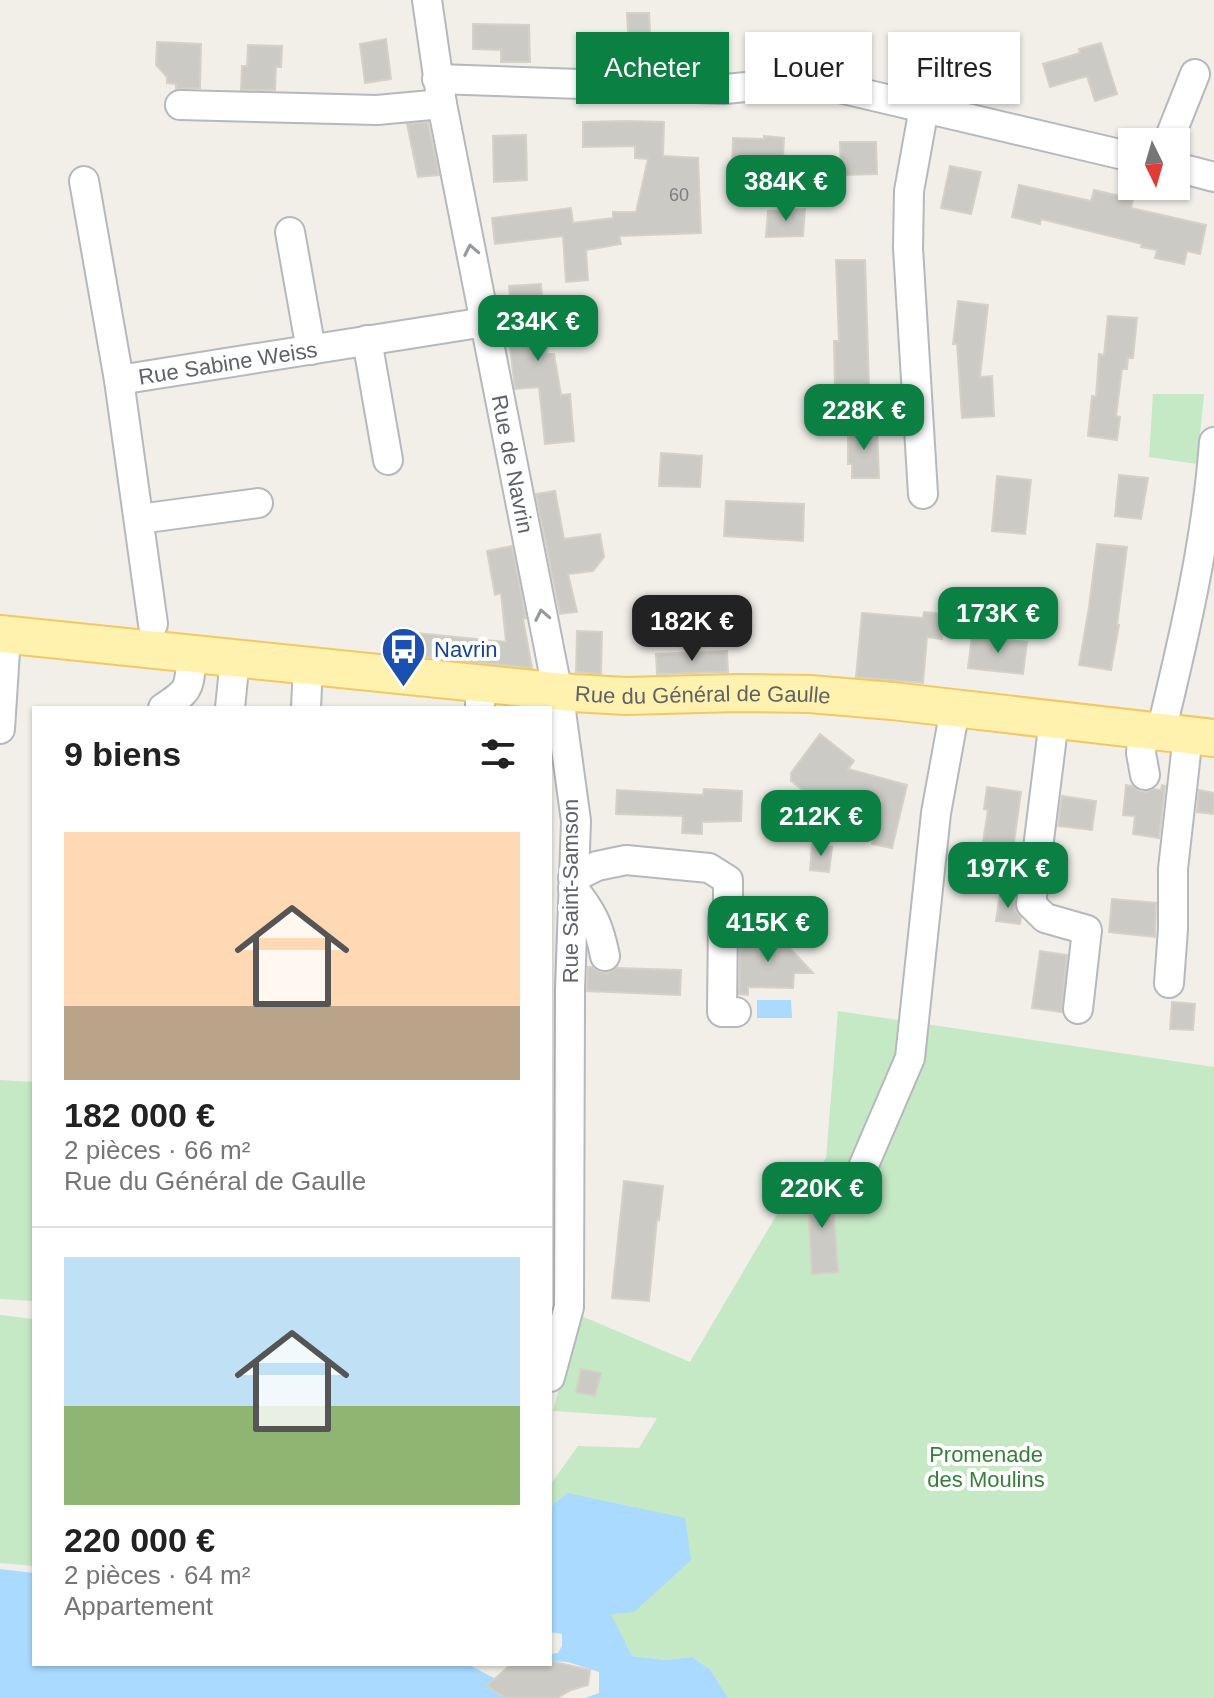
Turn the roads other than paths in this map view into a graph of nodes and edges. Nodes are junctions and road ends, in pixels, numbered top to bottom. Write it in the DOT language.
graph roads {
  1 [pos="427,0"];
  2 [pos="1195,74"];
  3 [pos="440,92"];
  4 [pos="180,105"];
  5 [pos="924,108"];
  6 [pos="1174,128"];
  7 [pos="1118,154"];
  8 [pos="1190,171"];
  9 [pos="1214,177"];
  10 [pos="84,181"];
  11 [pos="290,232"];
  12 [pos="485,322"];
  13 [pos="367,340"];
  14 [pos="311,350"];
  15 [pos="119,380"];
  16 [pos="1214,442"];
  17 [pos="388,460"];
  18 [pos="923,494"];
  19 [pos="258,503"];
  20 [pos="139,519"];
  21 [pos="153,624"];
  22 [pos="3,635"];
  23 [pos="192,654"];
  24 [pos="235,658"];
  25 [pos="315,666"];
  26 [pos="557,691"];
  27 [pos="480,695"];
  28 [pos="166,706"];
  29 [pos="230,706"];
  30 [pos="306,706"];
  31 [pos="320,706"];
  32 [pos="955,709"];
  33 [pos="1054,720"];
  34 [pos="0,729"];
  35 [pos="1176,734"];
  36 [pos="1145,775"];
  37 [pos="573,883"];
  38 [pos="605,956"];
  39 [pos="1169,983"];
  40 [pos="570,989"];
  41 [pos="1078,1009"];
  42 [pos="736,1012"];
  43 [pos="552,1058"];
  44 [pos="851,1195"];
  45 [pos="552,1370"];
  1 -- 3 [label="street, Rue de Navrin"];
  2 -- 6 [label="street"];
  3 -- 4 [label="street"];
  3 -- 5 [label="street"];
  12 -- 3 [label="street, Rue de Navrin, one-way"];
  5 -- 7 [label="street"];
  5 -- 18 [label="street"];
  8 -- 9 [label="street"];
  10 -- 15 [label="street"];
  11 -- 14 [label="street"];
  12 -- 13 [label="street, Rue Sabine Weiss"];
  26 -- 12 [label="street, Rue de Navrin, one-way"];
  13 -- 14 [label="street, Rue Sabine Weiss"];
  13 -- 17 [label="street"];
  14 -- 15 [label="street, Rue Sabine Weiss"];
  15 -- 20 [label="street, Rue Sabine Weiss"];
  16 -- 35 [label="street"];
  19 -- 20 [label="street"];
  20 -- 21 [label="street, Rue Sabine Weiss"];
  22 -- 23 [label="main road, Rue du Général de Gaulle"];
  22 -- 34 [label="street"];
  23 -- 24 [label="main road, Rue du Général de Gaulle"];
  23 -- 28 [label="street"];
  24 -- 25 [label="main road, Rue du Général de Gaulle"];
  24 -- 29 [label="street"];
  25 -- 27 [label="main road, Rue du Général de Gaulle"];
  25 -- 30 [label="street"];
  25 -- 31 [label="street"];
  26 -- 27 [label="main road, Rue du Général de Gaulle"];
  26 -- 32 [label="main road, Rue du Général de Gaulle"];
  26 -- 37 [label="street, Rue Saint-Samson"];
  32 -- 33 [label="main road, Rue du Général de Gaulle"];
  32 -- 44 [label="street"];
  33 -- 35 [label="main road, Rue du Général de Gaulle"];
  33 -- 41 [label="street"];
  35 -- 36 [label="street"];
  35 -- 39 [label="street"];
  37 -- 38 [label="street"];
  37 -- 40 [label="street, Rue Saint-Samson"];
  37 -- 42 [label="street"];
  40 -- 43 [label="street"];
  40 -- 45 [label="street, Rue Saint-Samson"];
}
